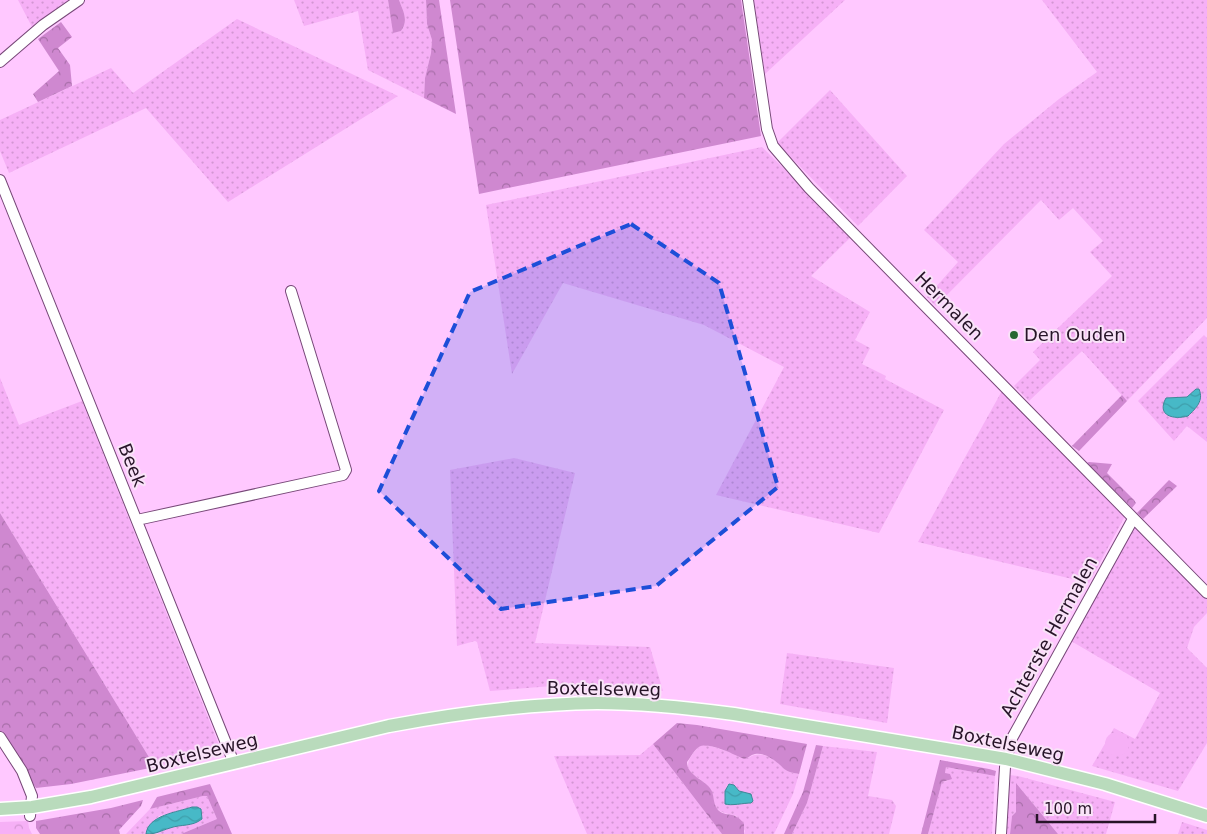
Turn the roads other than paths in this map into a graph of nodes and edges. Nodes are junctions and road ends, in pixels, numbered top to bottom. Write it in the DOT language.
graph roads {
  1 [pos="79,0"];
  2 [pos="748,0"];
  3 [pos="0,62"];
  4 [pos="0,180"];
  5 [pos="291,291"];
  6 [pos="1133,519"];
  7 [pos="137,520"];
  8 [pos="1207,593"];
  9 [pos="0,737"];
  10 [pos="1006,758"];
  11 [pos="234,763"];
  12 [pos="0,809"];
  13 [pos="31,812"];
  14 [pos="1207,816"];
  15 [pos="1001,834"];
  1 -- 3 [label="street"];
  2 -- 6 [label="street, Hermalen"];
  4 -- 7 [label="street, Beek"];
  5 -- 7 [label="street"];
  6 -- 8 [label="street, Hermalen"];
  6 -- 10 [label="street, Achterste Hermalen"];
  7 -- 11 [label="street, Beek"];
  9 -- 13 [label="street"];
  10 -- 11 [label="main road, Boxtelseweg"];
  10 -- 14 [label="main road, Boxtelseweg"];
  10 -- 15 [label="street, Achterste Hermalen"];
  11 -- 13 [label="main road, Boxtelseweg"];
  12 -- 13 [label="main road, Boxtelseweg"];
}
